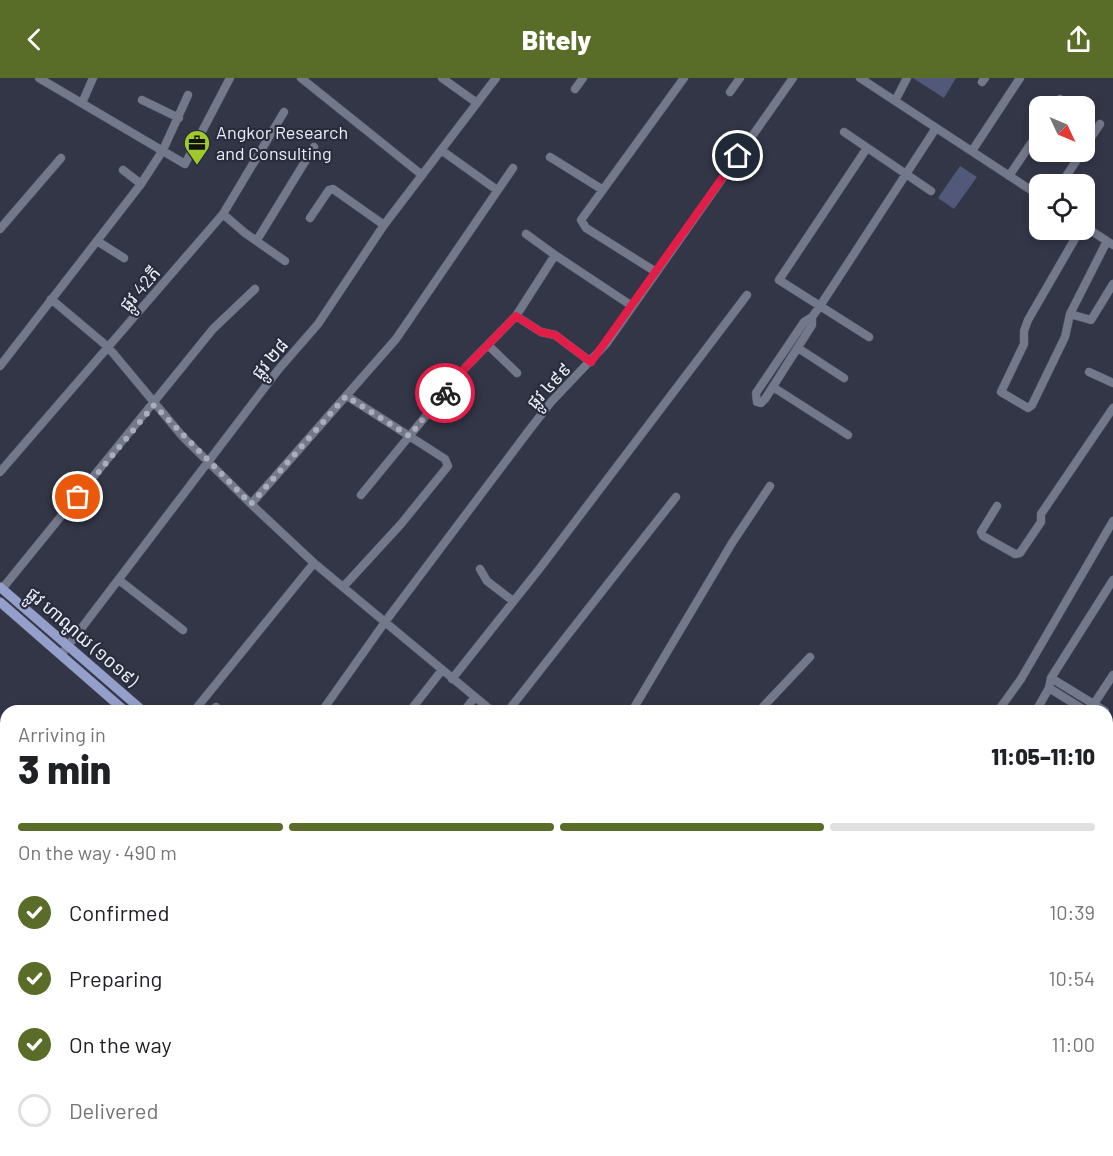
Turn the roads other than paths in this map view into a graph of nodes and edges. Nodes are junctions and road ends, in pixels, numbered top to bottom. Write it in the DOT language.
graph roads {
  1 [pos="39,78"];
  2 [pos="93,78"];
  3 [pos="230,78"];
  4 [pos="301,78"];
  5 [pos="442,78"];
  6 [pos="496,78"];
  7 [pos="583,78"];
  8 [pos="684,78"];
  9 [pos="740,78"];
  10 [pos="793,78"];
  11 [pos="860,78"];
  12 [pos="907,78"];
  13 [pos="1020,78"];
  14 [pos="53,81"];
  15 [pos="575,89"];
  16 [pos="730,92"];
  17 [pos="189,95"];
  18 [pos="142,100"];
  19 [pos="895,101"];
  20 [pos="81,103"];
  21 [pos="477,103"];
  22 [pos="284,112"];
  23 [pos="178,118"];
  24 [pos="1100,124"];
  25 [pos="936,128"];
  26 [pos="844,132"];
  27 [pos="1095,132"];
  28 [pos="1029,146"];
  29 [pos="314,147"];
  30 [pos="867,147"];
  31 [pos="163,150"];
  32 [pos="441,150"];
  33 [pos="972,151"];
  34 [pos="550,157"];
  35 [pos="61,158"];
  36 [pos="513,168"];
  37 [pos="123,170"];
  38 [pos="906,173"];
  39 [pos="422,175"];
  40 [pos="1009,176"];
  41 [pos="141,184"];
  42 [pos="1029,189"];
  43 [pos="497,190"];
  44 [pos="603,190"];
  45 [pos="931,190"];
  46 [pos="223,214"];
  47 [pos="310,218"];
  48 [pos="384,225"];
  49 [pos="0,230"];
  50 [pos="1095,233"];
  51 [pos="526,234"];
  52 [pos="257,240"];
  53 [pos="1074,240"];
  54 [pos="97,241"];
  55 [pos="1110,243"];
  56 [pos="555,255"];
  57 [pos="124,258"];
  58 [pos="285,261"];
  59 [pos="656,272"];
  60 [pos="1113,284"];
  61 [pos="255,289"];
  62 [pos="747,295"];
  63 [pos="51,299"];
  64 [pos="632,306"];
  65 [pos="820,306"];
  66 [pos="1070,314"];
  67 [pos="516,316"];
  68 [pos="812,317"];
  69 [pos="869,337"];
  70 [pos="488,345"];
  71 [pos="108,347"];
  72 [pos="798,348"];
  73 [pos="591,362"];
  74 [pos="0,366"];
  75 [pos="517,372"];
  76 [pos="1089,372"];
  77 [pos="844,378"];
  78 [pos="1113,383"];
  79 [pos="773,387"];
  80 [pos="346,396"];
  81 [pos="154,405"];
  82 [pos="1113,408"];
  83 [pos="848,435"];
  84 [pos="409,436"];
  85 [pos="207,462"];
  86 [pos="0,472"];
  87 [pos="770,486"];
  88 [pos="361,495"];
  89 [pos="676,497"];
  90 [pos="251,504"];
  91 [pos="997,506"];
  92 [pos="1113,521"];
  93 [pos="314,563"];
  94 [pos="480,569"];
  95 [pos="119,580"];
  96 [pos="1113,580"];
  97 [pos="344,586"];
  98 [pos="1,588"];
  99 [pos="513,601"];
  100 [pos="0,602"];
  101 [pos="385,622"];
  102 [pos="183,630"];
  103 [pos="68,647"];
  104 [pos="61,655"];
  105 [pos="810,657"];
  106 [pos="442,670"];
  107 [pos="1113,675"];
  108 [pos="1051,678"];
  109 [pos="452,679"];
  110 [pos="1049,688"];
  111 [pos="475,697"];
  112 [pos="1082,697"];
  113 [pos="118,705"];
  114 [pos="136,705"];
  115 [pos="199,705"];
  116 [pos="326,705"];
  117 [pos="415,705"];
  118 [pos="469,705"];
  119 [pos="485,705"];
  120 [pos="513,705"];
  121 [pos="636,705"];
  122 [pos="765,705"];
  123 [pos="1003,705"];
  124 [pos="1039,705"];
  125 [pos="1071,705"];
  126 [pos="1077,705"];
  127 [pos="1087,705"];
  128 [pos="1093,705"];
  1 -- 14 [label="street"];
  2 -- 20 [label="street"];
  3 -- 31 [label="street"];
  4 -- 39 [label="street"];
  5 -- 21 [label="street"];
  6 -- 21 [label="street, ផ្លូវ ២៨"];
  7 -- 15 [label="street"];
  8 -- 44 [label="street"];
  9 -- 16 [label="street"];
  10 -- 59 [label="street, ផ្លូវ ៤៩៩"];
  11 -- 19 [label="street"];
  12 -- 19 [label="street"];
  13 -- 33 [label="street"];
  14 -- 20 [label="street"];
  17 -- 23 [label="street"];
  18 -- 23 [label="street"];
  19 -- 25 [label="street"];
  20 -- 31 [label="street"];
  21 -- 32 [label="street, ផ្លូវ ២៨"];
  22 -- 46 [label="street, ផ្លូវ 42ភី"];
  23 -- 31 [label="street"];
  24 -- 27 [label="street"];
  25 -- 33 [label="street"];
  25 -- 38 [label="street"];
  26 -- 30 [label="street"];
  28 -- 40 [label="street"];
  29 -- 52 [label="street"];
  30 -- 38 [label="street"];
  30 -- 65 [label="street"];
  31 -- 41 [label="street"];
  32 -- 39 [label="street, ផ្លូវ ២៨"];
  32 -- 43 [label="street"];
  33 -- 40 [label="street"];
  34 -- 44 [label="street"];
  35 -- 49 [label="street"];
  36 -- 43 [label="street"];
  37 -- 41 [label="street"];
  38 -- 45 [label="street"];
  38 -- 65 [label="street"];
  39 -- 48 [label="street, ផ្លូវ ២៨"];
  40 -- 42 [label="street"];
  41 -- 54 [label="street"];
  43 -- 80 [label="street"];
  44 -- 59 [label="street"];
  46 -- 52 [label="street"];
  46 -- 71 [label="street, ផ្លូវ 42ភី"];
  47 -- 48 [label="street"];
  48 -- 85 [label="street, ផ្លូវ ២៨"];
  50 -- 55 [label="street"];
  51 -- 56 [label="street"];
  52 -- 58 [label="street"];
  53 -- 66 [label="street"];
  54 -- 57 [label="street"];
  54 -- 63 [label="street"];
  55 -- 66 [label="street"];
  56 -- 64 [label="street"];
  56 -- 67 [label="street"];
  59 -- 64 [label="street, ផ្លូវ ៤៩៩"];
  60 -- 66 [label="street"];
  61 -- 81 [label="street"];
  62 -- 99 [label="street"];
  63 -- 71 [label="street"];
  63 -- 74 [label="street"];
  64 -- 73 [label="street, ផ្លូវ ៤៩៩"];
  65 -- 68 [label="street"];
  65 -- 69 [label="street"];
  67 -- 70 [label="street"];
  67 -- 73 [label="street"];
  68 -- 72 [label="street"];
  68 -- 79 [label="street"];
  70 -- 75 [label="street"];
  70 -- 84 [label="street"];
  71 -- 81 [label="street"];
  71 -- 86 [label="street, ផ្លូវ 42ភី"];
  72 -- 77 [label="street"];
  72 -- 79 [label="street"];
  73 -- 101 [label="street, ផ្លូវ ៤៩៩"];
  76 -- 78 [label="street"];
  79 -- 83 [label="street"];
  80 -- 84 [label="street"];
  80 -- 90 [label="street"];
  81 -- 85 [label="street"];
  81 -- 98 [label="street"];
  82 -- 91 [label="street"];
  84 -- 88 [label="street"];
  84 -- 97 [label="street"];
  85 -- 90 [label="street"];
  85 -- 95 [label="street, ផ្លូវ ២៨"];
  87 -- 121 [label="street"];
  89 -- 120 [label="street"];
  90 -- 93 [label="street"];
  92 -- 123 [label="street"];
  93 -- 97 [label="street"];
  93 -- 115 [label="street"];
  94 -- 99 [label="street"];
  95 -- 102 [label="street"];
  95 -- 103 [label="street, ផ្លូវ ២៨"];
  96 -- 108 [label="street"];
  97 -- 101 [label="street"];
  98 -- 103 [label="main road, ផ្លូវ ហាណូយ (១០១៩)"];
  99 -- 109 [label="street"];
  100 -- 104 [label="main road, ផ្លូវ ហាណូយ (១០១៩)"];
  101 -- 106 [label="street"];
  101 -- 116 [label="street, ផ្លូវ ៤៩៩"];
  103 -- 104 [label="street, ផ្លូវ ២៨"];
  103 -- 114 [label="main road, ផ្លូវ ហាណូយ (១០១៩)"];
  104 -- 113 [label="main road, ផ្លូវ ហាណូយ (១០១៩)"];
  105 -- 122 [label="street"];
  106 -- 109 [label="street"];
  106 -- 117 [label="street"];
  107 -- 128 [label="street"];
  108 -- 110 [label="street"];
  108 -- 112 [label="street"];
  109 -- 111 [label="street"];
  110 -- 124 [label="street"];
  110 -- 125 [label="street"];
  111 -- 118 [label="street"];
  111 -- 119 [label="street"];
  112 -- 126 [label="street"];
  112 -- 127 [label="street"];
}
